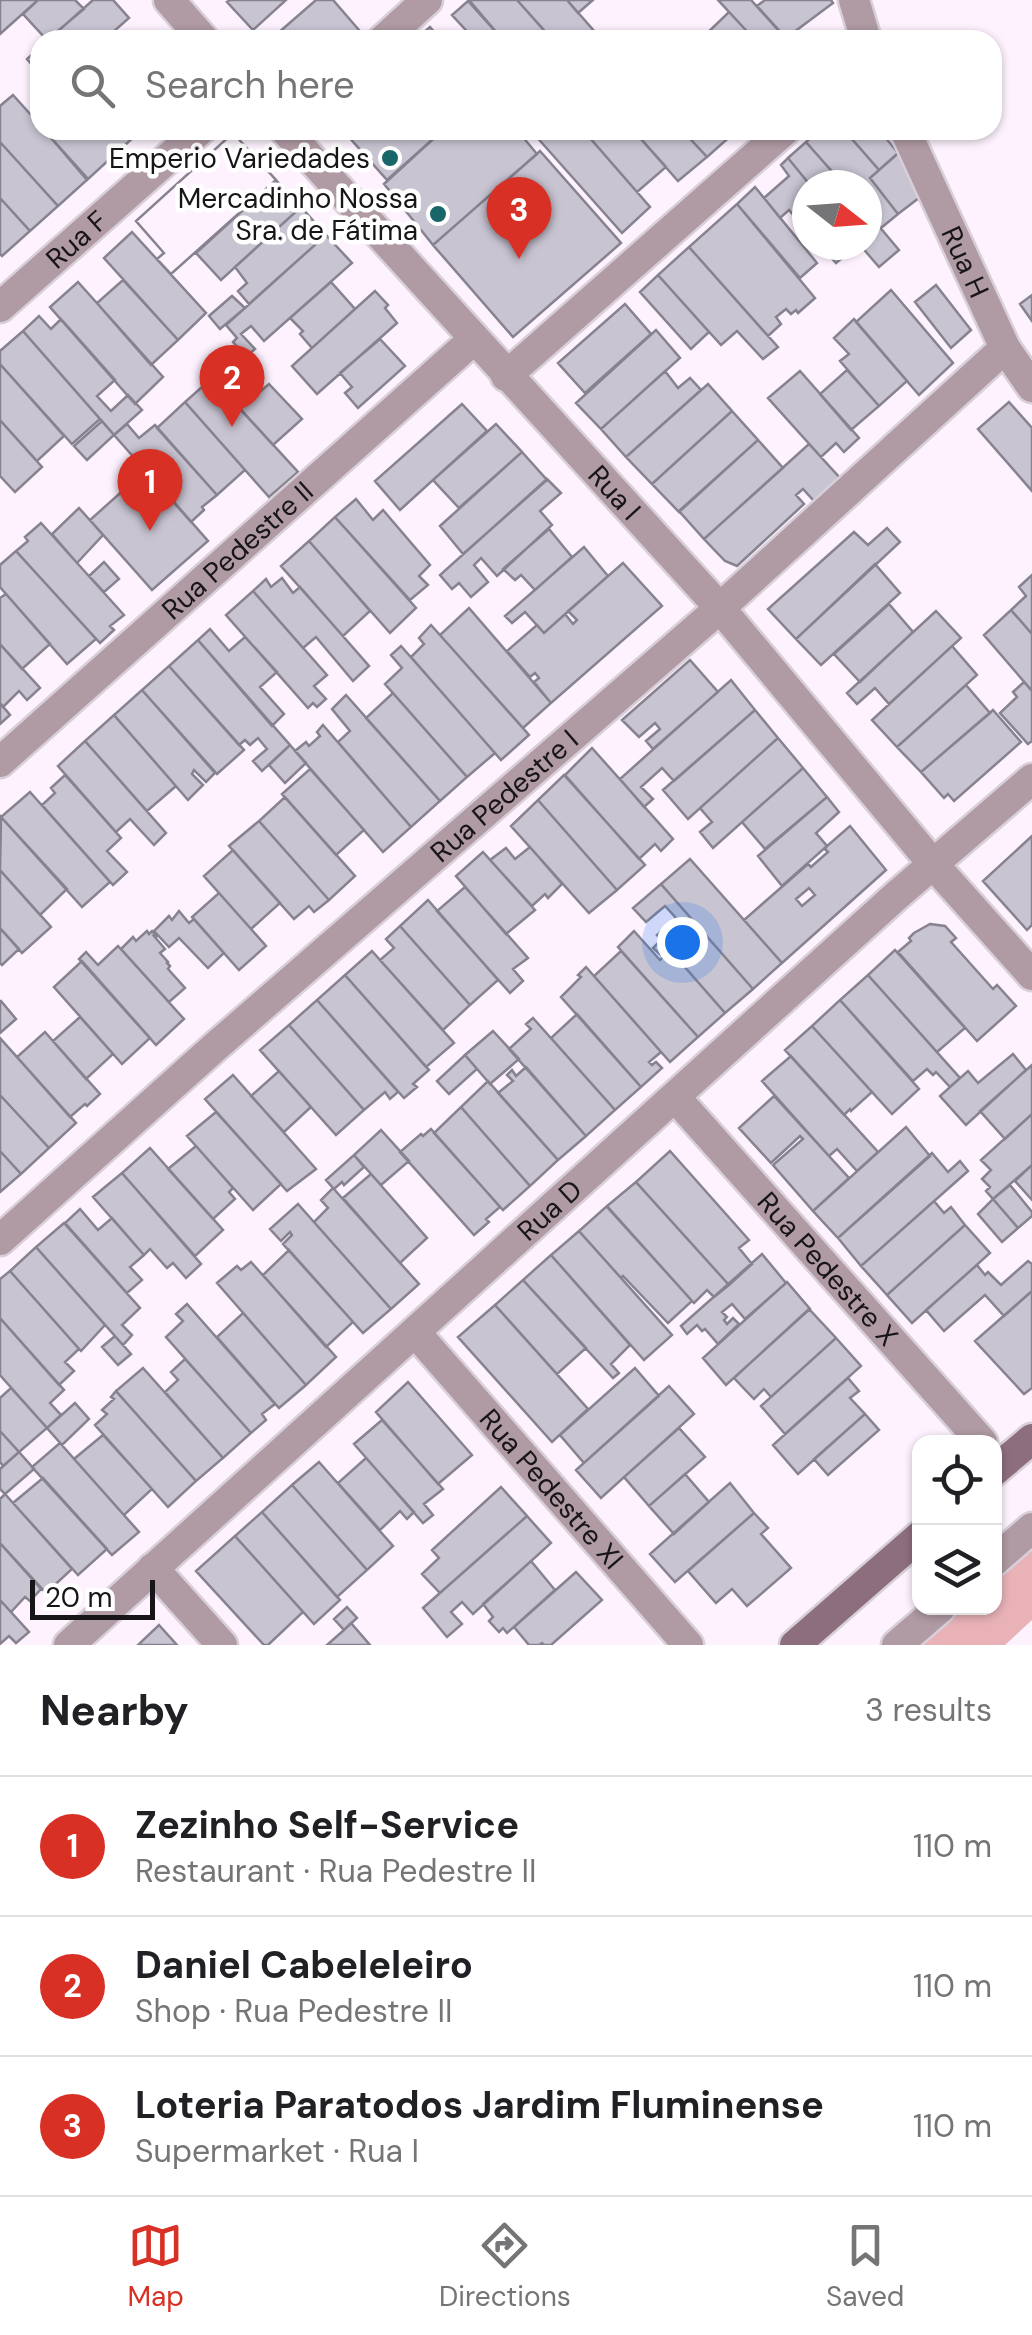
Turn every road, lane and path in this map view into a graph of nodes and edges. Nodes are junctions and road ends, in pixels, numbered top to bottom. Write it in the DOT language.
graph roads {
  1 [pos="169,0"];
  2 [pos="427,0"];
  3 [pos="854,0"];
  4 [pos="195,30"];
  5 [pos="393,30"];
  6 [pos="863,30"];
  7 [pos="189,140"];
  8 [pos="293,140"];
  9 [pos="774,140"];
  10 [pos="910,140"];
  11 [pos="0,307"];
  12 [pos="474,340"];
  13 [pos="1005,348"];
  14 [pos="506,376"];
  15 [pos="1032,388"];
  16 [pos="720,608"];
  17 [pos="0,762"];
  18 [pos="1032,779"];
  19 [pos="932,864"];
  20 [pos="1032,975"];
  21 [pos="674,1097"];
  22 [pos="0,1240"];
  23 [pos="414,1332"];
  24 [pos="973,1435"];
  25 [pos="1032,1438"];
  26 [pos="1002,1453"];
  27 [pos="1032,1528"];
  28 [pos="912,1543"];
  29 [pos="1002,1553"];
  30 [pos="153,1568"];
  31 [pos="932,1615"];
  32 [pos="69,1645"];
  33 [pos="222,1645"];
  34 [pos="688,1645"];
  35 [pos="795,1645"];
  36 [pos="897,1645"];
  1 -- 4 [label="street"];
  2 -- 5 [label="street"];
  3 -- 6 [label="street"];
  7 -- 11 [label="street, Rua F"];
  8 -- 12 [label="street, Rua I"];
  9 -- 14 [label="street"];
  10 -- 13 [label="street, Rua H"];
  12 -- 14 [label="street, Rua I"];
  12 -- 17 [label="street, Rua Pedestre II"];
  13 -- 15 [label="street, Rua H"];
  13 -- 16 [label="street, Rua Pedestre I"];
  14 -- 16 [label="street, Rua I"];
  16 -- 19 [label="street, Rua I"];
  16 -- 22 [label="street, Rua Pedestre I"];
  18 -- 19 [label="street, Rua D"];
  19 -- 20 [label="street, Rua I"];
  19 -- 21 [label="street, Rua D"];
  21 -- 23 [label="street, Rua D"];
  21 -- 24 [label="street, Rua Pedestre X"];
  23 -- 30 [label="street, Rua D"];
  23 -- 34 [label="street, Rua Pedestre XI"];
  25 -- 26 [label="main road"];
  27 -- 29 [label="street"];
  28 -- 35 [label="main road"];
  30 -- 32 [label="street, Rua D"];
  30 -- 33 [label="street"];
  31 -- 36 [label="street"];
}
